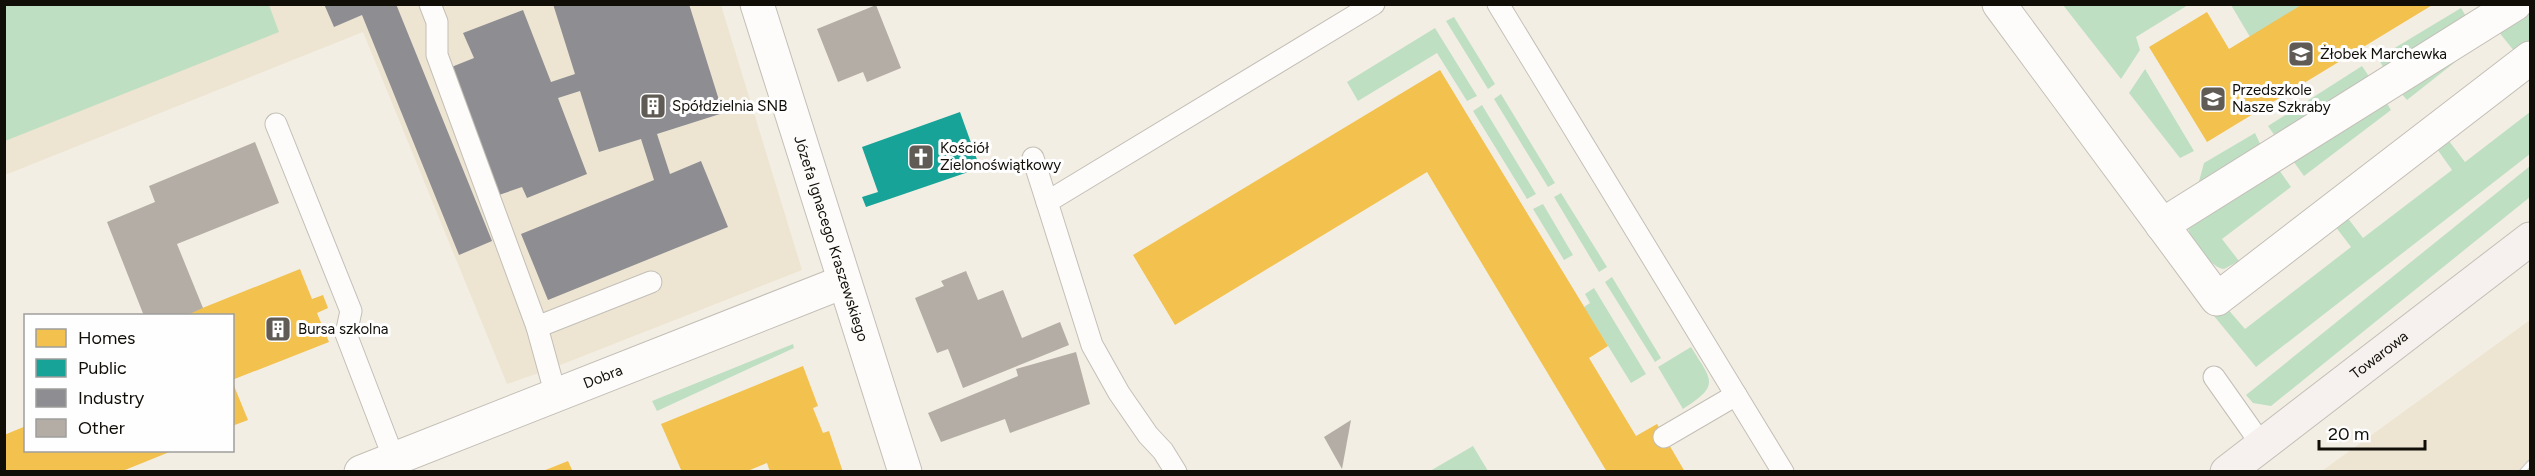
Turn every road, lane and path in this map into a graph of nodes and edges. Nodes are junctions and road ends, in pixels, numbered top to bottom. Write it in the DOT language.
graph roads {
  1 [pos="430,4"];
  2 [pos="757,4"];
  3 [pos="1374,4"];
  4 [pos="1498,4"];
  5 [pos="1999,4"];
  6 [pos="2515,4"];
  7 [pos="2530,58"];
  8 [pos="276,124"];
  9 [pos="1033,158"];
  10 [pos="1047,202"];
  11 [pos="2162,225"];
  12 [pos="2530,239"];
  13 [pos="651,282"];
  14 [pos="843,282"];
  15 [pos="537,327"];
  16 [pos="2214,377"];
  17 [pos="1736,395"];
  18 [pos="556,396"];
  19 [pos="1664,437"];
  20 [pos="2262,445"];
  21 [pos="394,459"];
  22 [pos="362,471"];
  23 [pos="905,471"];
  24 [pos="1176,471"];
  25 [pos="1783,471"];
  26 [pos="2227,471"];
  1 -- 15 [label="lane"];
  2 -- 14 [label="street, Józefa Ignacego Kraszewskiego"];
  3 -- 10 [label="lane"];
  4 -- 17 [label="lane"];
  5 -- 11 [label="street"];
  6 -- 11 [label="street"];
  7 -- 11 [label="street"];
  8 -- 21 [label="lane"];
  9 -- 10 [label="lane"];
  10 -- 24 [label="lane"];
  12 -- 20 [label="main road, Towarowa"];
  13 -- 15 [label="lane"];
  14 -- 18 [label="street, Dobra"];
  14 -- 23 [label="street, Józefa Ignacego Kraszewskiego"];
  15 -- 18 [label="lane"];
  16 -- 20 [label="lane"];
  17 -- 19 [label="lane"];
  17 -- 25 [label="lane"];
  18 -- 21 [label="street, Dobra"];
  20 -- 26 [label="main road, Towarowa"];
  21 -- 22 [label="street, Dobra"];
}
